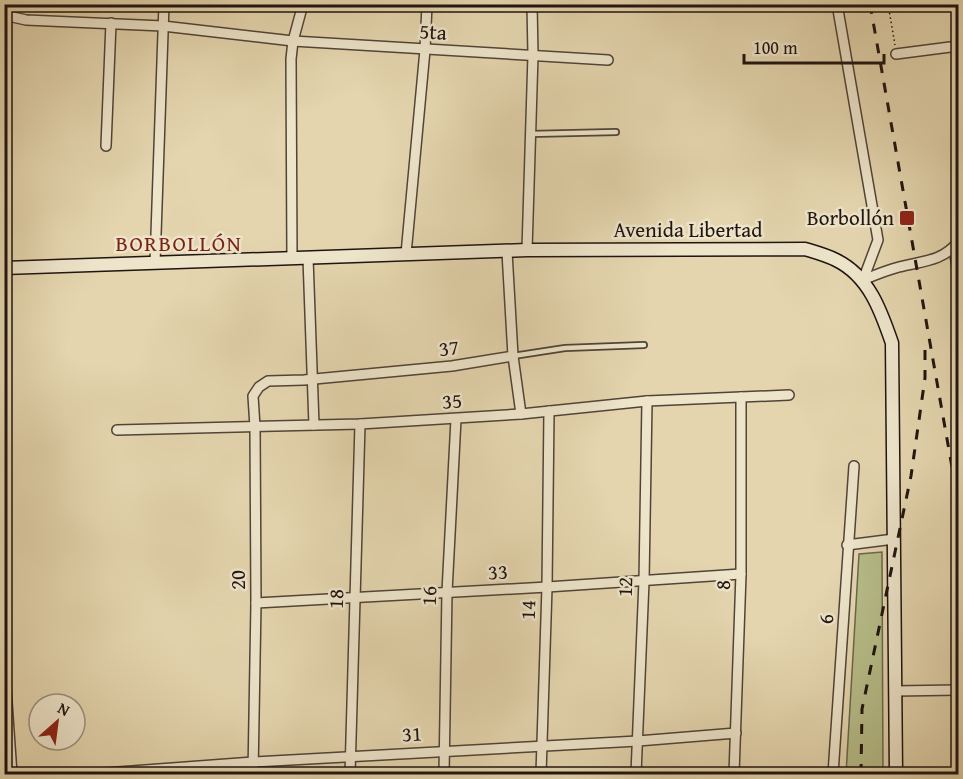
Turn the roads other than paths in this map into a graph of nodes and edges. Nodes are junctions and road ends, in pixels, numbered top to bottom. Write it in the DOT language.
graph roads {
  1 [pos="164,4"];
  2 [pos="303,4"];
  3 [pos="427,4"];
  4 [pos="532,4"];
  5 [pos="837,4"];
  6 [pos="4,15"];
  7 [pos="111,23"];
  8 [pos="164,26"];
  9 [pos="293,41"];
  10 [pos="958,46"];
  11 [pos="425,50"];
  12 [pos="896,54"];
  13 [pos="533,55"];
  14 [pos="608,60"];
  15 [pos="616,132"];
  16 [pos="530,134"];
  17 [pos="105,146"];
  18 [pos="956,244"];
  19 [pos="527,250"];
  20 [pos="507,252"];
  21 [pos="406,255"];
  22 [pos="292,258"];
  23 [pos="308,258"];
  24 [pos="155,263"];
  25 [pos="4,268"];
  26 [pos="958,276"];
  27 [pos="863,280"];
  28 [pos="644,345"];
  29 [pos="513,356"];
  30 [pos="312,378"];
  31 [pos="259,387"];
  32 [pos="789,395"];
  33 [pos="741,397"];
  34 [pos="647,401"];
  35 [pos="549,411"];
  36 [pos="521,414"];
  37 [pos="456,419"];
  38 [pos="360,424"];
  39 [pos="314,425"];
  40 [pos="255,427"];
  41 [pos="117,430"];
  42 [pos="854,466"];
  43 [pos="894,539"];
  44 [pos="847,545"];
  45 [pos="741,574"];
  46 [pos="644,581"];
  47 [pos="547,587"];
  48 [pos="447,592"];
  49 [pos="354,597"];
  50 [pos="256,603"];
  51 [pos="4,659"];
  52 [pos="958,690"];
  53 [pos="895,691"];
  54 [pos="736,733"];
  55 [pos="638,741"];
  56 [pos="542,745"];
  57 [pos="444,750"];
  58 [pos="350,756"];
  59 [pos="253,762"];
  60 [pos="12,773"];
  61 [pos="157,773"];
  62 [pos="22,774"];
  63 [pos="91,774"];
  64 [pos="253,774"];
  65 [pos="350,774"];
  66 [pos="444,774"];
  67 [pos="541,774"];
  68 [pos="636,774"];
  69 [pos="734,774"];
  70 [pos="833,774"];
  71 [pos="896,774"];
  1 -- 8 [label="street"];
  2 -- 9 [label="street"];
  3 -- 11 [label="street"];
  4 -- 13 [label="street"];
  5 -- 27 [label="street"];
  6 -- 7 [label="street, 5ta"];
  7 -- 8 [label="street, 5ta"];
  7 -- 17 [label="street"];
  8 -- 9 [label="street, 5ta"];
  8 -- 24 [label="street"];
  9 -- 11 [label="street, 5ta"];
  9 -- 22 [label="street"];
  10 -- 12 [label="street"];
  11 -- 13 [label="street, 5ta"];
  11 -- 21 [label="street"];
  13 -- 14 [label="street, 5ta"];
  13 -- 16 [label="street"];
  15 -- 16 [label="lane"];
  16 -- 19 [label="street"];
  18 -- 26 [label="street"];
  18 -- 27 [label="street"];
  19 -- 20 [label="main road, Avenida Libertad"];
  19 -- 27 [label="main road, Avenida Libertad"];
  20 -- 21 [label="main road, Avenida Libertad"];
  20 -- 29 [label="street"];
  21 -- 23 [label="main road, Avenida Libertad"];
  22 -- 23 [label="main road, Avenida Libertad"];
  22 -- 24 [label="main road, Avenida Libertad"];
  23 -- 30 [label="street"];
  24 -- 25 [label="main road, Avenida Libertad"];
  27 -- 43 [label="main road, Avenida Libertad"];
  28 -- 29 [label="lane, 37"];
  29 -- 30 [label="street, 37"];
  29 -- 36 [label="street"];
  30 -- 31 [label="street, 37"];
  30 -- 39 [label="street"];
  31 -- 40 [label="street, 20"];
  32 -- 33 [label="street, 35"];
  33 -- 34 [label="street, 35"];
  33 -- 45 [label="street, 8"];
  34 -- 35 [label="street, 35"];
  34 -- 46 [label="street, 12"];
  35 -- 36 [label="street, 35"];
  35 -- 47 [label="street, 14"];
  36 -- 37 [label="street, 35"];
  37 -- 38 [label="street, 35"];
  37 -- 48 [label="street, 16"];
  38 -- 39 [label="street, 35"];
  38 -- 49 [label="street, 18"];
  39 -- 40 [label="street, 35"];
  40 -- 41 [label="street, 35"];
  40 -- 50 [label="street, 20"];
  42 -- 44 [label="street, 6"];
  43 -- 44 [label="street"];
  43 -- 53 [label="main road, Avenida Libertad"];
  44 -- 70 [label="street, 6"];
  45 -- 46 [label="street, 33"];
  45 -- 54 [label="street, 8"];
  46 -- 47 [label="street, 33"];
  46 -- 55 [label="street, 12"];
  47 -- 48 [label="street, 33"];
  47 -- 56 [label="street, 14"];
  48 -- 49 [label="street, 33"];
  48 -- 57 [label="street, 16"];
  49 -- 50 [label="street, 33"];
  49 -- 58 [label="street, 18"];
  50 -- 59 [label="street, 20"];
  51 -- 60 [label="street"];
  52 -- 53 [label="street"];
  53 -- 71 [label="main road, Avenida Libertad"];
  54 -- 55 [label="street, 31"];
  54 -- 69 [label="street, 8"];
  55 -- 56 [label="street, 31"];
  55 -- 68 [label="street, 12"];
  56 -- 57 [label="street, 31"];
  56 -- 67 [label="street, 14"];
  57 -- 58 [label="street, 31"];
  57 -- 66 [label="street, 16"];
  58 -- 59 [label="street, 31"];
  58 -- 65 [label="street, 18"];
  59 -- 61 [label="street, 31"];
  59 -- 64 [label="street, 20"];
  60 -- 62 [label="street"];
  61 -- 63 [label="street, 31"];
}
